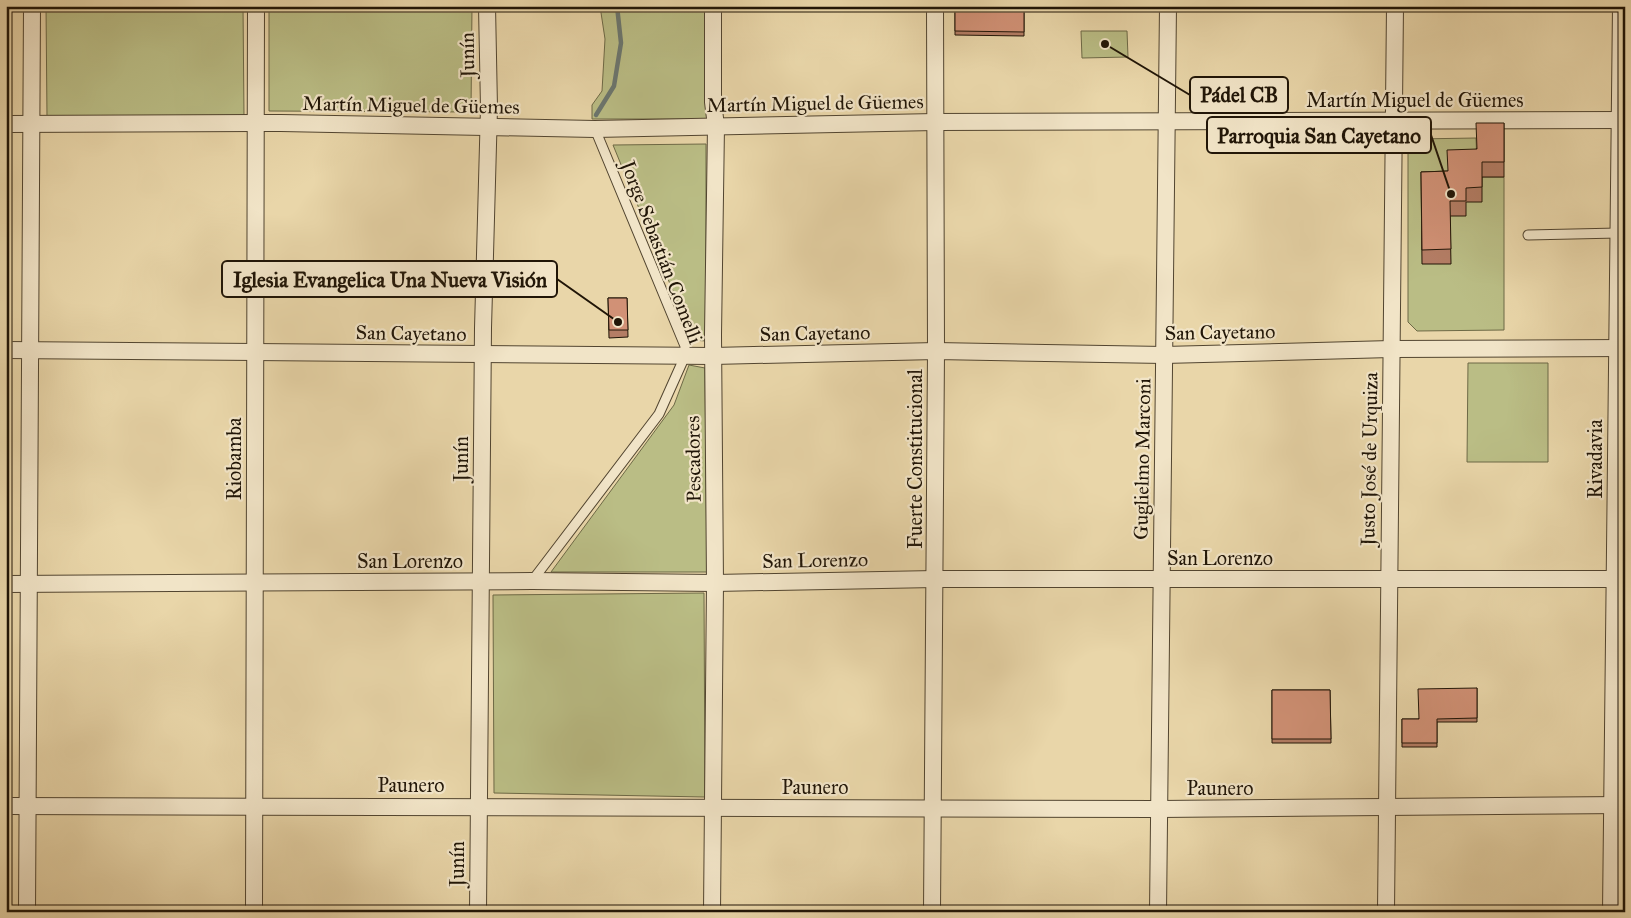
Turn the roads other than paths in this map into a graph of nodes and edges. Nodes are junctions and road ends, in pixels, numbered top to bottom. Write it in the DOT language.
graph roads {
  1 [pos="32,6"];
  2 [pos="256,6"];
  3 [pos="487,6"];
  4 [pos="713,6"];
  5 [pos="935,6"];
  6 [pos="1168,6"];
  7 [pos="1395,6"];
  8 [pos="1621,6"];
  9 [pos="1622,120"];
  10 [pos="1167,121"];
  11 [pos="1395,121"];
  12 [pos="935,122"];
  13 [pos="256,123"];
  14 [pos="6,124"];
  15 [pos="31,124"];
  16 [pos="716,126"];
  17 [pos="488,128"];
  18 [pos="595,129"];
  19 [pos="1618,233"];
  20 [pos="1528,236"];
  21 [pos="1621,348"];
  22 [pos="1391,349"];
  23 [pos="6,350"];
  24 [pos="30,350"];
  25 [pos="936,351"];
  26 [pos="255,352"];
  27 [pos="483,354"];
  28 [pos="1164,355"];
  29 [pos="685,356"];
  30 [pos="713,356"];
  31 [pos="935,579"];
  32 [pos="1389,579"];
  33 [pos="1162,580"];
  34 [pos="1620,580"];
  35 [pos="481,582"];
  36 [pos="532,582"];
  37 [pos="715,582"];
  38 [pos="255,583"];
  39 [pos="6,584"];
  40 [pos="28,584"];
  41 [pos="1619,805"];
  42 [pos="6,806"];
  43 [pos="27,806"];
  44 [pos="254,806"];
  45 [pos="479,807"];
  46 [pos="933,808"];
  47 [pos="1387,808"];
  48 [pos="714,809"];
  49 [pos="1160,809"];
  50 [pos="27,912"];
  51 [pos="254,912"];
  52 [pos="478,912"];
  53 [pos="712,912"];
  54 [pos="932,912"];
  55 [pos="1158,912"];
  56 [pos="1386,912"];
  57 [pos="1611,912"];
  1 -- 15 [label="street"];
  2 -- 13 [label="street, Riobamba"];
  3 -- 17 [label="street, Junín"];
  4 -- 16 [label="street, Pescadores"];
  5 -- 12 [label="street, Fuerte Constitucional"];
  6 -- 10 [label="street, Guglielmo Marconi"];
  7 -- 11 [label="street, Justo José de Urquiza"];
  8 -- 9 [label="street, Rivadavia"];
  9 -- 11 [label="street, Martín Miguel de Güemes"];
  9 -- 19 [label="street, Rivadavia"];
  10 -- 11 [label="street, Martín Miguel de Güemes"];
  10 -- 12 [label="street, Martín Miguel de Güemes"];
  10 -- 28 [label="street, Guglielmo Marconi"];
  11 -- 22 [label="street, Justo José de Urquiza"];
  12 -- 16 [label="street, Martín Miguel de Güemes"];
  12 -- 25 [label="street, Fuerte Constitucional"];
  13 -- 15 [label="street, Martín Miguel de Güemes"];
  13 -- 17 [label="street, Martín Miguel de Güemes"];
  13 -- 26 [label="street, Riobamba"];
  14 -- 15 [label="street, Martín Miguel de Güemes"];
  15 -- 24 [label="street"];
  16 -- 18 [label="street, Martín Miguel de Güemes"];
  16 -- 30 [label="street, Pescadores"];
  17 -- 18 [label="street, Martín Miguel de Güemes"];
  17 -- 27 [label="street, Junín"];
  18 -- 29 [label="lane, Jorge Sebastián Comelli"];
  19 -- 20 [label="lane"];
  19 -- 21 [label="street, Rivadavia"];
  21 -- 22 [label="street, San Cayetano"];
  21 -- 34 [label="street, Rivadavia"];
  22 -- 28 [label="street, San Cayetano"];
  22 -- 32 [label="street, Justo José de Urquiza"];
  23 -- 24 [label="street, San Cayetano"];
  24 -- 26 [label="street, San Cayetano"];
  24 -- 40 [label="street"];
  25 -- 28 [label="street, San Cayetano"];
  25 -- 30 [label="street, San Cayetano"];
  25 -- 31 [label="street, Fuerte Constitucional"];
  26 -- 27 [label="street, San Cayetano"];
  26 -- 38 [label="street, Riobamba"];
  27 -- 29 [label="street, San Cayetano"];
  27 -- 35 [label="street, Junín"];
  28 -- 33 [label="street, Guglielmo Marconi"];
  29 -- 30 [label="street, San Cayetano"];
  29 -- 36 [label="lane, Jorge Sebastián Comelli"];
  30 -- 37 [label="street, Pescadores"];
  31 -- 33 [label="street, San Lorenzo"];
  31 -- 37 [label="street, San Lorenzo"];
  31 -- 46 [label="street, Fuerte Constitucional"];
  32 -- 33 [label="street, San Lorenzo"];
  32 -- 34 [label="street, San Lorenzo"];
  32 -- 47 [label="street, Justo José de Urquiza"];
  33 -- 49 [label="street, Guglielmo Marconi"];
  34 -- 41 [label="street, Rivadavia"];
  35 -- 36 [label="street, San Lorenzo"];
  35 -- 38 [label="street, San Lorenzo"];
  35 -- 45 [label="street, Junín"];
  36 -- 37 [label="street, San Lorenzo"];
  37 -- 48 [label="street, Pescadores"];
  38 -- 40 [label="street, San Lorenzo"];
  38 -- 44 [label="street, Riobamba"];
  39 -- 40 [label="street, San Lorenzo"];
  40 -- 43 [label="street"];
  41 -- 47 [label="street, Paunero"];
  41 -- 57 [label="street, Rivadavia"];
  42 -- 43 [label="street, Paunero"];
  43 -- 44 [label="street, Paunero"];
  43 -- 50 [label="street"];
  44 -- 45 [label="street, Paunero"];
  44 -- 51 [label="street, Riobamba"];
  45 -- 48 [label="street, Paunero"];
  45 -- 52 [label="street, Junín"];
  46 -- 48 [label="street, Paunero"];
  46 -- 49 [label="street, Paunero"];
  46 -- 54 [label="street, Fuerte Constitucional"];
  47 -- 49 [label="street, Paunero"];
  47 -- 56 [label="street, Justo José de Urquiza"];
  48 -- 53 [label="street, Pescadores"];
  49 -- 55 [label="street, Guglielmo Marconi"];
}
